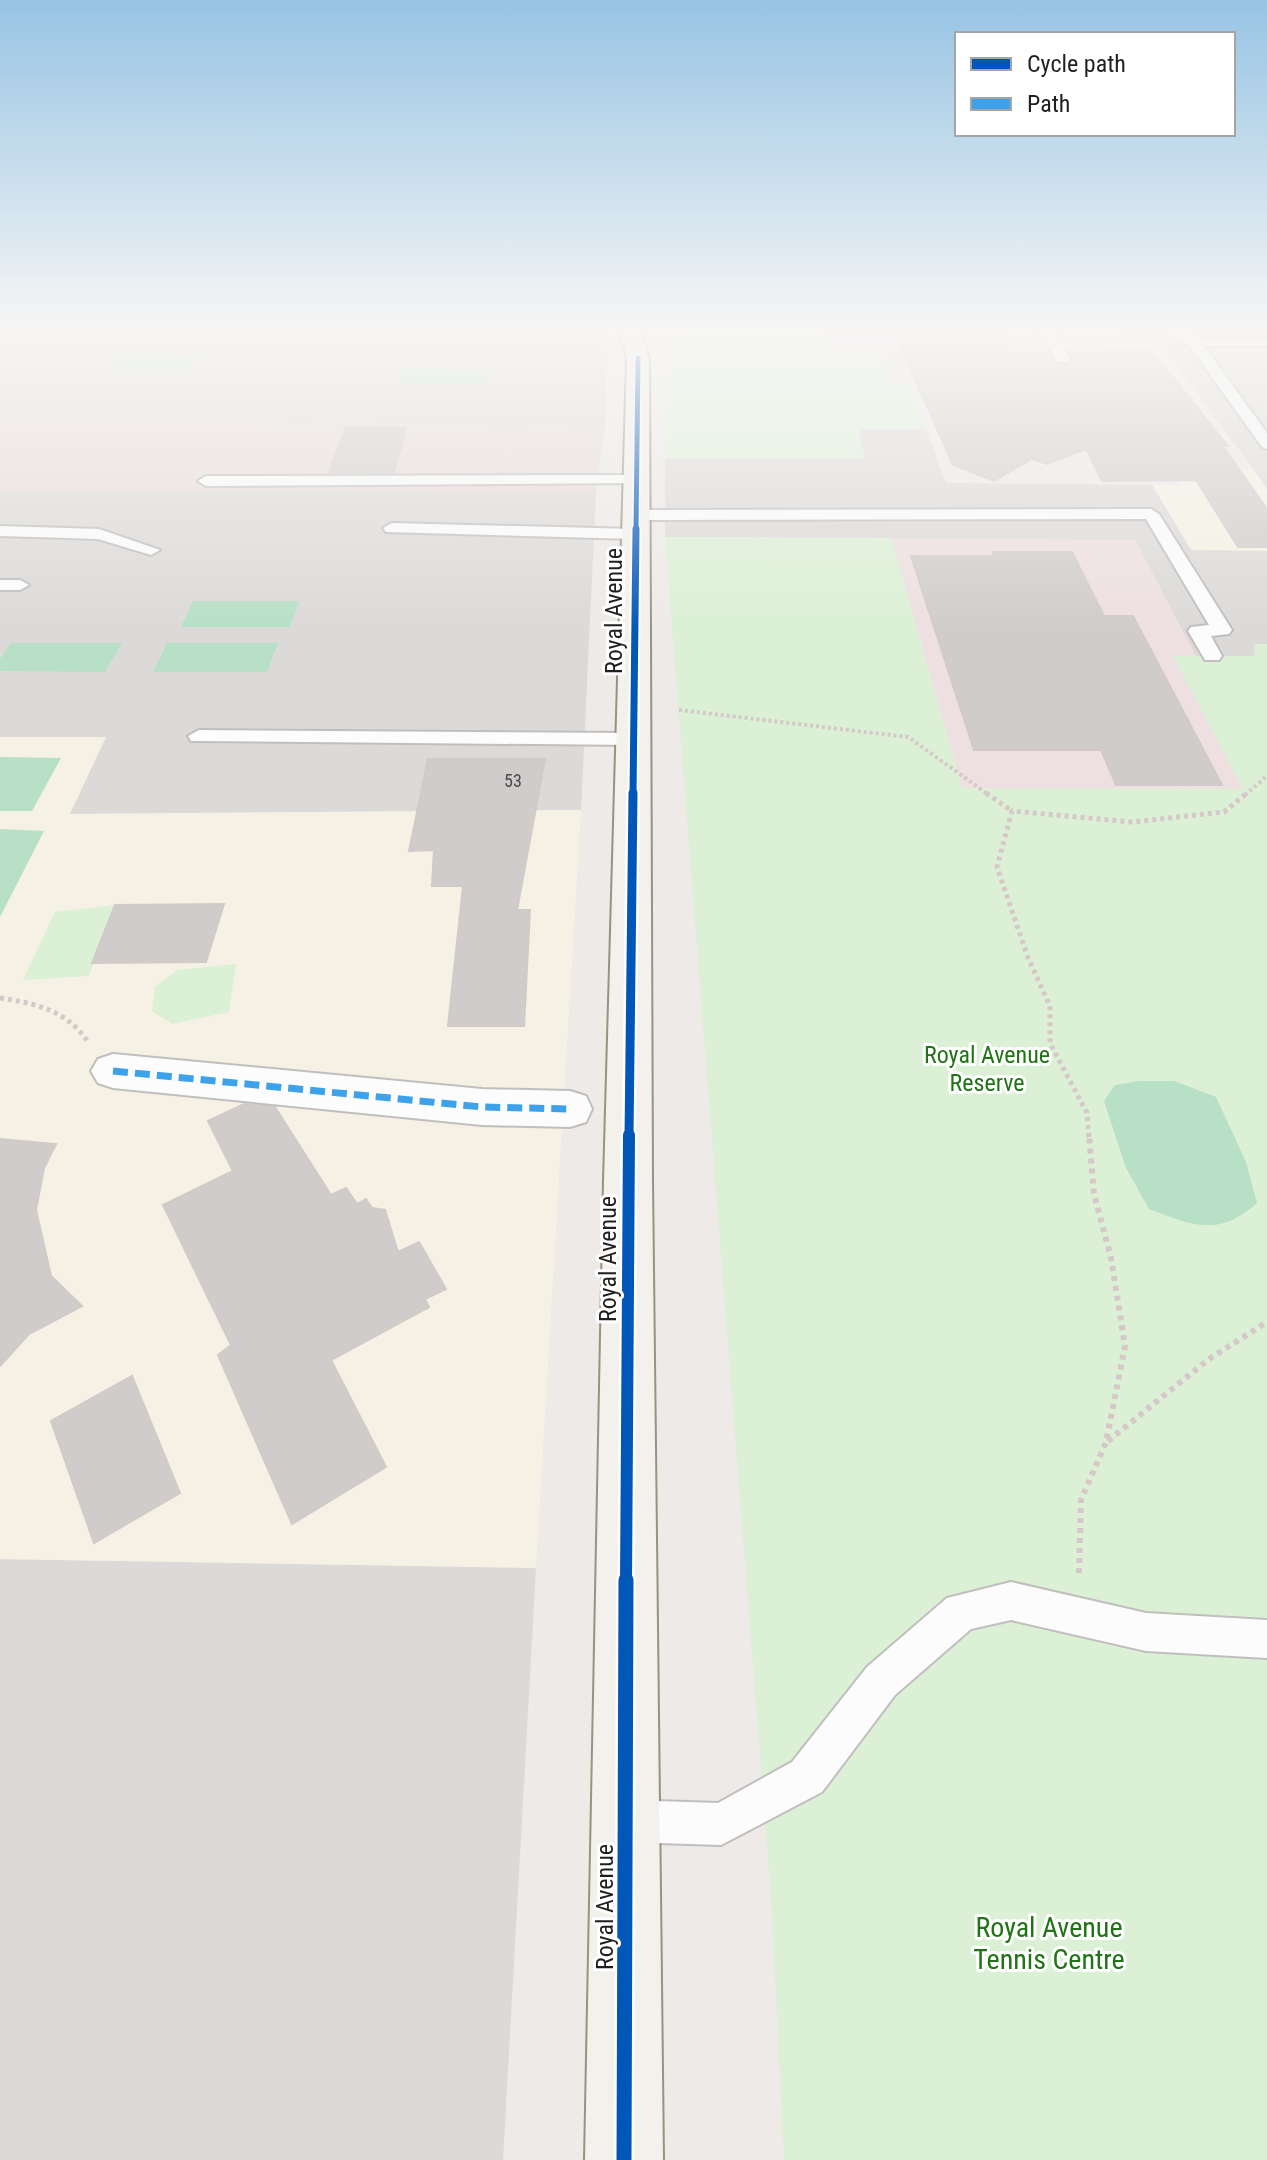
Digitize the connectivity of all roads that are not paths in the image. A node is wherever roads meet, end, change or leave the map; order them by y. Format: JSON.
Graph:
{"nodes":[{"id":1,"x":637,"y":429,"type":"edge"},
{"id":2,"x":206,"y":481,"type":"dead end"},
{"id":3,"x":635,"y":509,"type":"junction"},
{"id":4,"x":392,"y":528,"type":"dead end"},
{"id":5,"x":0,"y":531,"type":"edge"},
{"id":6,"x":151,"y":550,"type":"dead end"},
{"id":7,"x":0,"y":585,"type":"edge"},
{"id":8,"x":20,"y":585,"type":"dead end"},
{"id":9,"x":1212,"y":656,"type":"dead end"},
{"id":10,"x":199,"y":736,"type":"dead end"},
{"id":11,"x":634,"y":739,"type":"junction"},
{"id":12,"x":113,"y":1071,"type":"road end"},
{"id":13,"x":570,"y":1109,"type":"dead end"},
{"id":14,"x":1267,"y":1639,"type":"edge"},
{"id":15,"x":625,"y":1821,"type":"junction"},
{"id":16,"x":624,"y":2160,"type":"edge"}],
"edges":[{"from":1,"to":3,"type":"street","name":"Royal Avenue"},
{"from":2,"to":3,"type":"lane"},
{"from":3,"to":4,"type":"lane"},
{"from":3,"to":9,"type":"lane"},
{"from":3,"to":11,"type":"street","name":"Royal Avenue"},
{"from":5,"to":6,"type":"lane"},
{"from":7,"to":8,"type":"lane"},
{"from":10,"to":11,"type":"lane"},
{"from":11,"to":15,"type":"street","name":"Royal Avenue"},
{"from":12,"to":13,"type":"street"},
{"from":14,"to":15,"type":"lane"},
{"from":15,"to":16,"type":"street","name":"Royal Avenue"}]}
